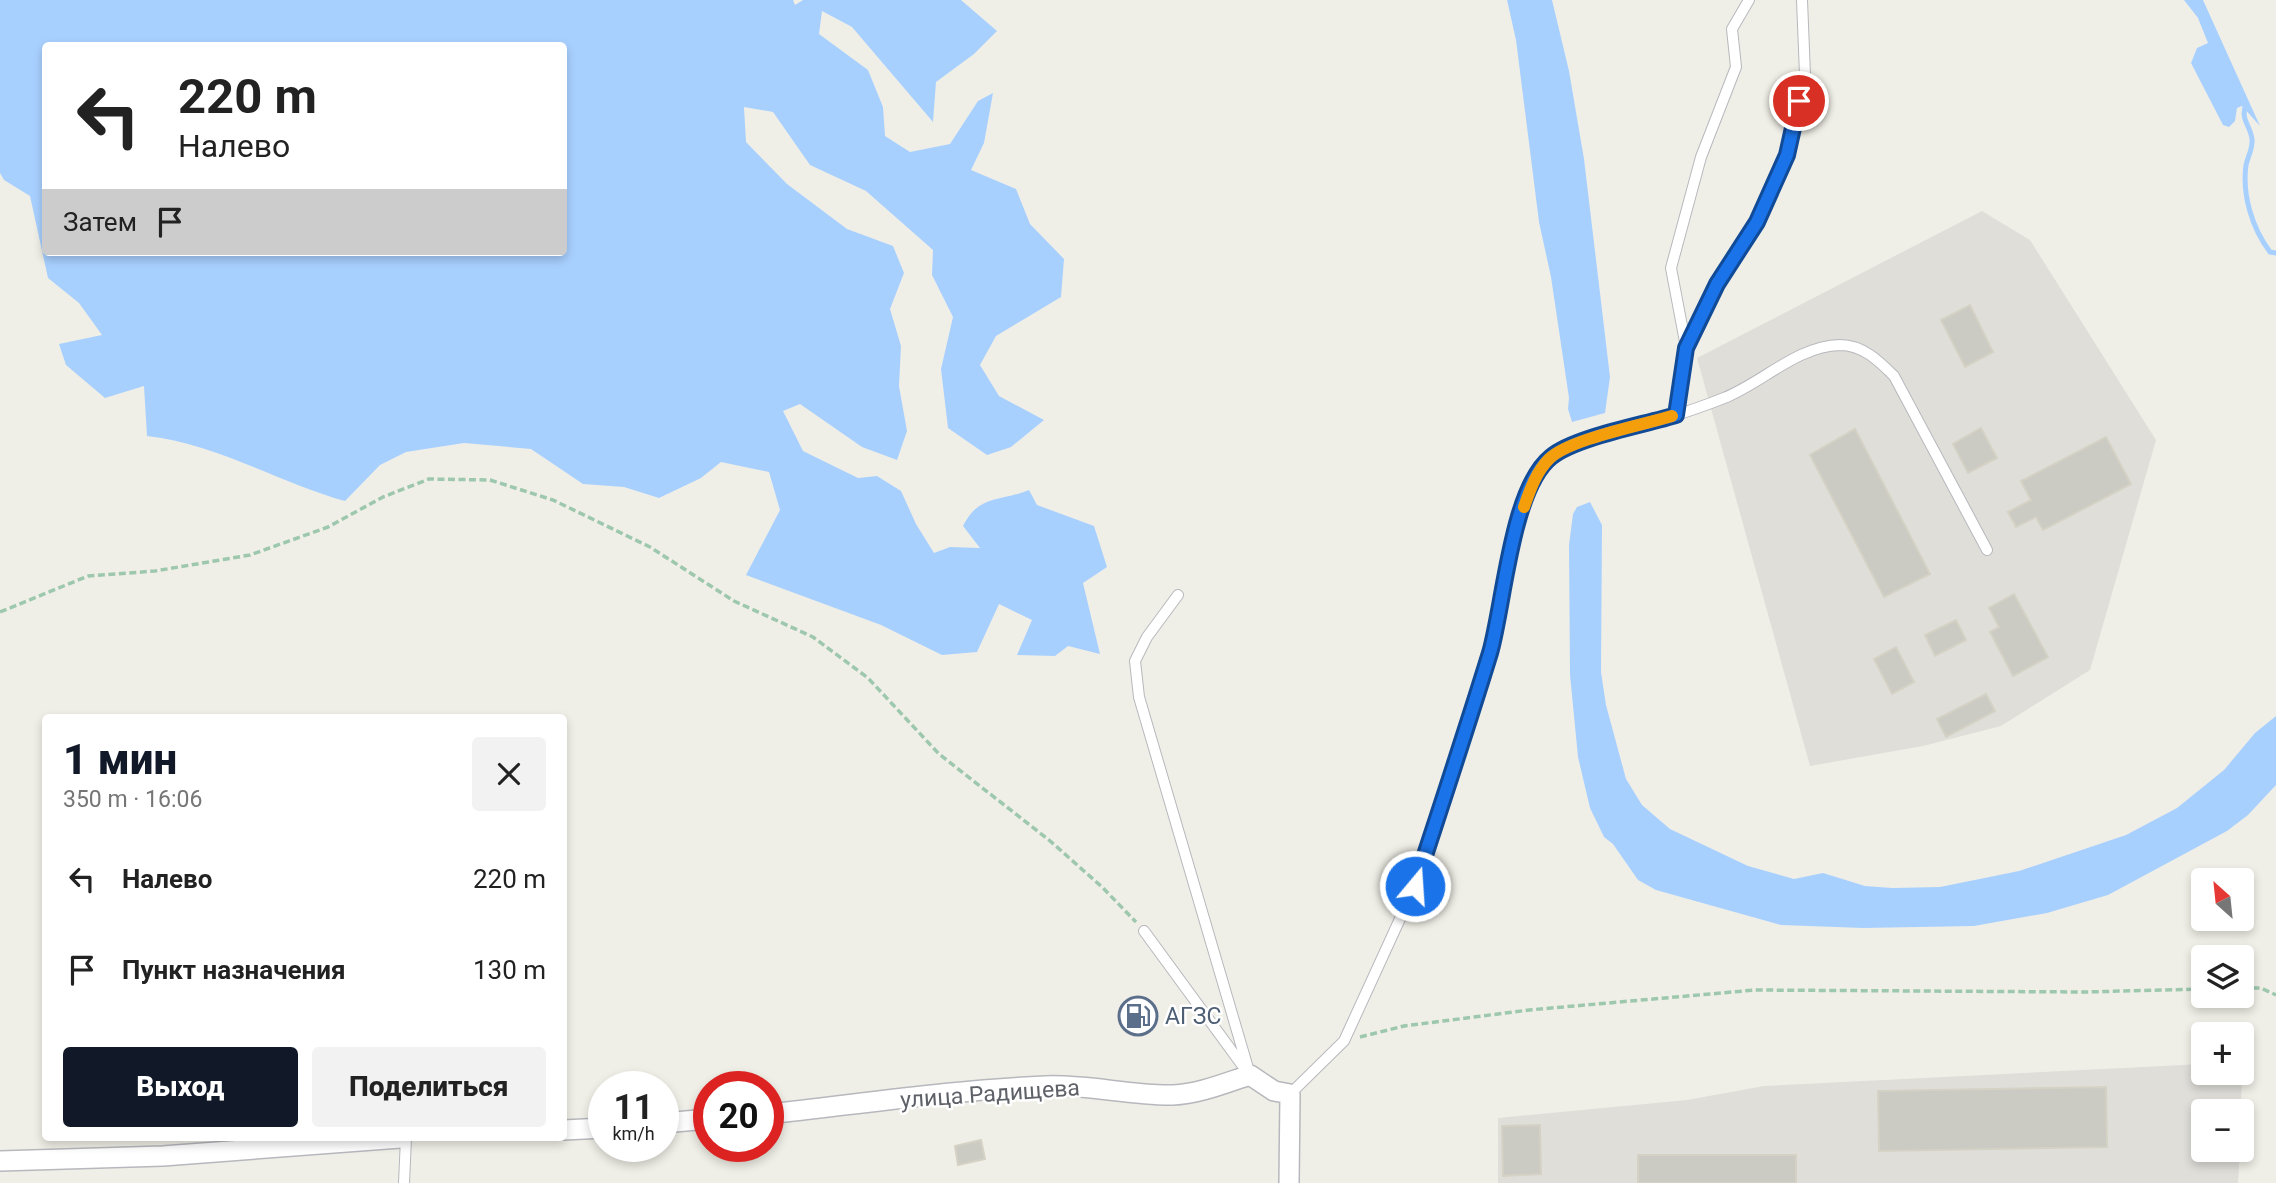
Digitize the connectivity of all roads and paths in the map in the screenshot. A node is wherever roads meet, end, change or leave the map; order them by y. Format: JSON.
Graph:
{"nodes":[{"id":1,"x":1749,"y":0,"type":"edge"},
{"id":2,"x":1802,"y":0,"type":"edge"},
{"id":3,"x":1686,"y":348,"type":"junction"},
{"id":4,"x":1676,"y":415,"type":"junction"},
{"id":5,"x":1987,"y":550,"type":"dead end"},
{"id":6,"x":1178,"y":595,"type":"dead end"},
{"id":7,"x":0,"y":612,"type":"edge"},
{"id":8,"x":1144,"y":931,"type":"joint"},
{"id":9,"x":2254,"y":988,"type":"edge"},
{"id":10,"x":2191,"y":989,"type":"edge"},
{"id":11,"x":2276,"y":995,"type":"edge"},
{"id":12,"x":1344,"y":1041,"type":"junction"},
{"id":13,"x":1250,"y":1075,"type":"junction"},
{"id":14,"x":1290,"y":1094,"type":"junction"},
{"id":15,"x":784,"y":1112,"type":"edge"},
{"id":16,"x":588,"y":1129,"type":"edge"},
{"id":17,"x":567,"y":1130,"type":"edge"},
{"id":18,"x":360,"y":1141,"type":"edge"},
{"id":19,"x":406,"y":1141,"type":"edge"},
{"id":20,"x":0,"y":1161,"type":"edge"},
{"id":21,"x":404,"y":1183,"type":"edge"},
{"id":22,"x":1289,"y":1183,"type":"edge"}],
"edges":[{"from":1,"to":3,"type":"lane"},
{"from":2,"to":3,"type":"lane"},
{"from":3,"to":4,"type":"lane"},
{"from":4,"to":5,"type":"lane"},
{"from":4,"to":12,"type":"lane"},
{"from":6,"to":13,"type":"lane"},
{"from":7,"to":8,"type":"path"},
{"from":8,"to":13,"type":"lane"},
{"from":9,"to":11,"type":"path"},
{"from":10,"to":12,"type":"path"},
{"from":12,"to":14,"type":"lane"},
{"from":13,"to":14,"type":"street"},
{"from":13,"to":15,"type":"street","name":"улица Радищева"},
{"from":14,"to":22,"type":"street"},
{"from":16,"to":17,"type":"street"},
{"from":18,"to":20,"type":"street"},
{"from":19,"to":21,"type":"lane"}]}
